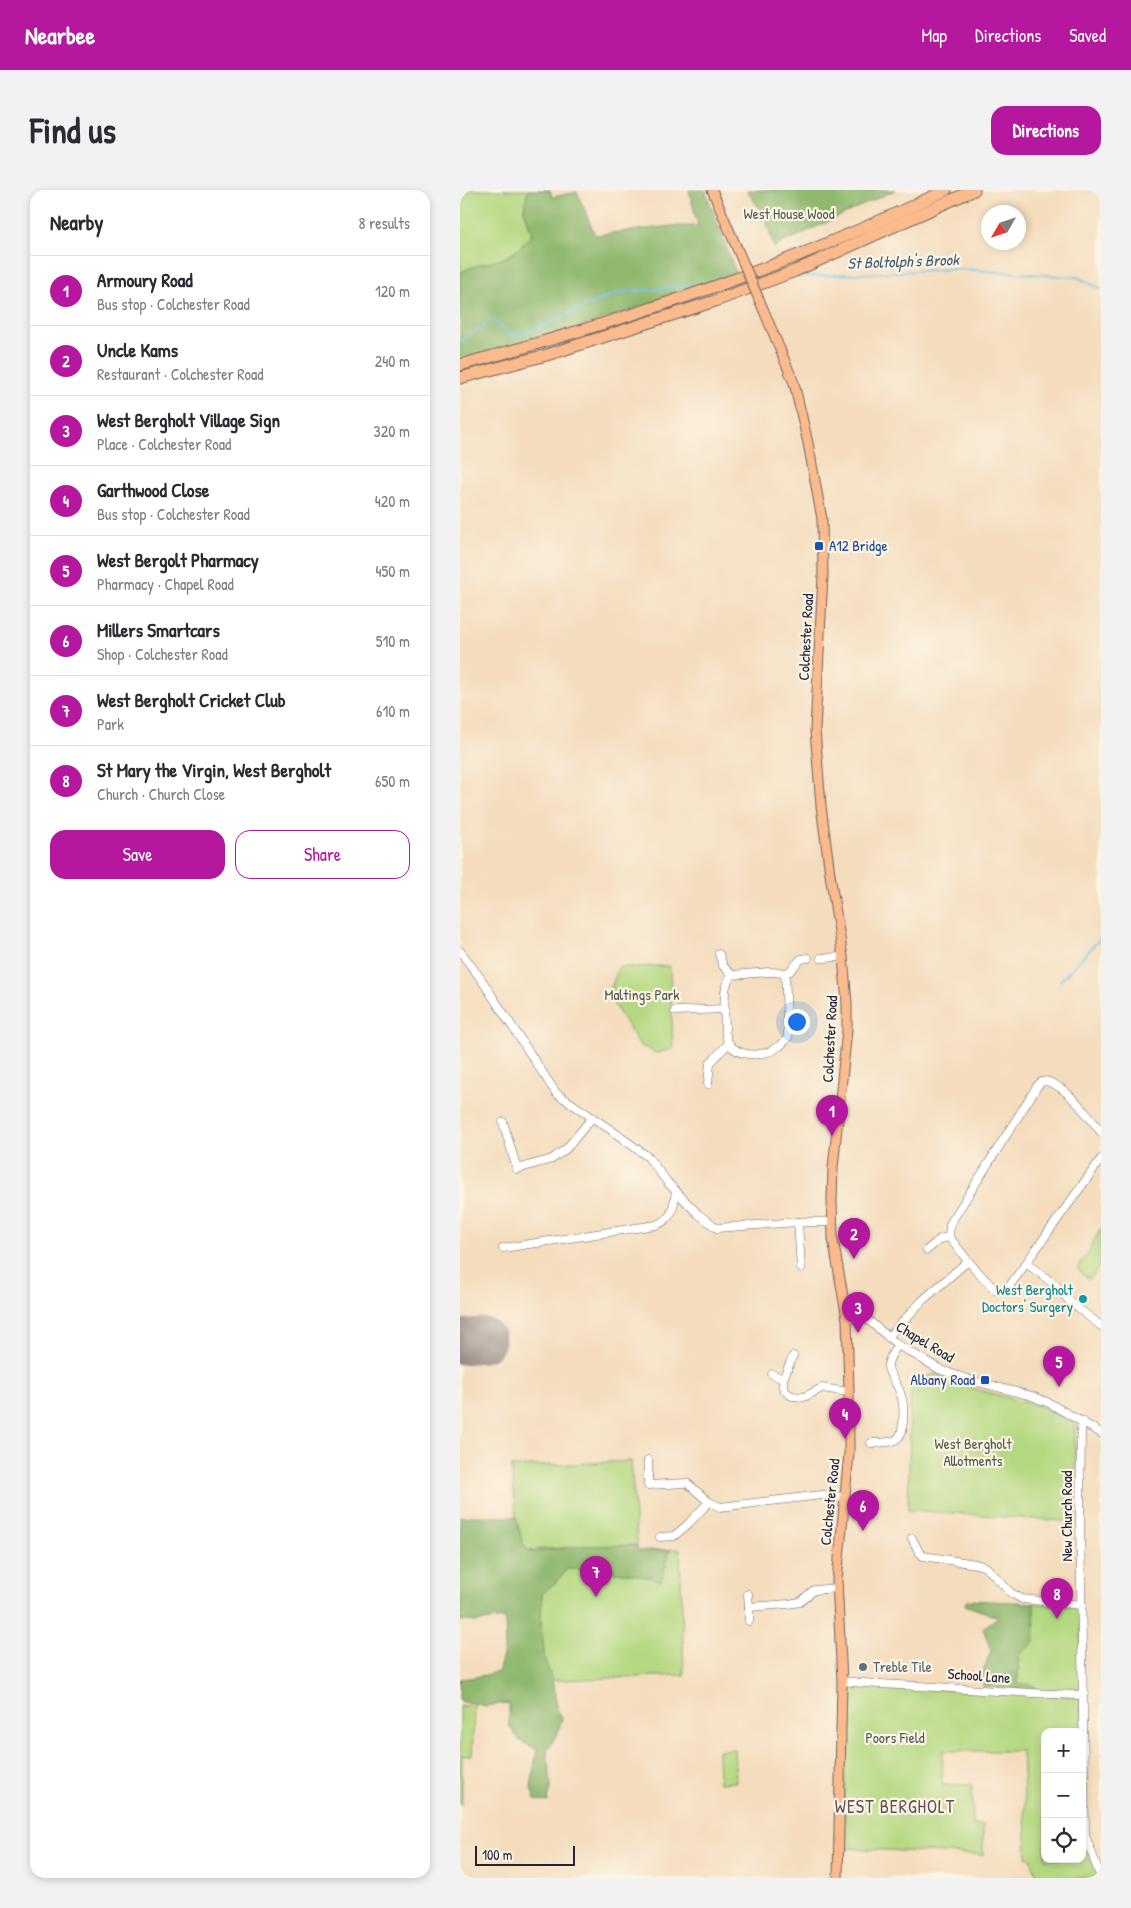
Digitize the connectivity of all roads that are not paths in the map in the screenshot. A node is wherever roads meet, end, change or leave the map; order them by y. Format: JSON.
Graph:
{"nodes":[{"id":1,"x":712,"y":190,"type":"edge"},
{"id":2,"x":946,"y":190,"type":"edge"},
{"id":3,"x":974,"y":190,"type":"edge"},
{"id":4,"x":460,"y":365,"type":"edge"},
{"id":5,"x":460,"y":378,"type":"edge"},
{"id":6,"x":460,"y":951,"type":"edge"},
{"id":7,"x":719,"y":954,"type":"dead end"},
{"id":8,"x":843,"y":957,"type":"junction"},
{"id":9,"x":808,"y":958,"type":"dead end"},
{"id":10,"x":821,"y":958,"type":"dead end"},
{"id":11,"x":785,"y":973,"type":"junction"},
{"id":12,"x":732,"y":975,"type":"junction"},
{"id":13,"x":726,"y":1009,"type":"junction"},
{"id":14,"x":675,"y":1011,"type":"dead end"},
{"id":15,"x":729,"y":1043,"type":"junction"},
{"id":16,"x":708,"y":1084,"type":"dead end"},
{"id":17,"x":592,"y":1118,"type":"junction"},
{"id":18,"x":503,"y":1122,"type":"dead end"},
{"id":19,"x":1101,"y":1132,"type":"edge"},
{"id":20,"x":1101,"y":1160,"type":"edge"},
{"id":21,"x":676,"y":1191,"type":"junction"},
{"id":22,"x":798,"y":1222,"type":"junction"},
{"id":23,"x":833,"y":1222,"type":"junction"},
{"id":24,"x":950,"y":1237,"type":"junction"},
{"id":25,"x":503,"y":1248,"type":"dead end"},
{"id":26,"x":927,"y":1250,"type":"dead end"},
{"id":27,"x":968,"y":1261,"type":"junction"},
{"id":28,"x":1026,"y":1263,"type":"junction"},
{"id":29,"x":800,"y":1268,"type":"dead end"},
{"id":30,"x":846,"y":1319,"type":"junction"},
{"id":31,"x":1101,"y":1326,"type":"edge"},
{"id":32,"x":888,"y":1338,"type":"junction"},
{"id":33,"x":898,"y":1344,"type":"junction"},
{"id":34,"x":793,"y":1356,"type":"dead end"},
{"id":35,"x":772,"y":1374,"type":"dead end"},
{"id":36,"x":783,"y":1379,"type":"junction"},
{"id":37,"x":849,"y":1392,"type":"junction"},
{"id":38,"x":1083,"y":1422,"type":"junction"},
{"id":39,"x":1101,"y":1433,"type":"edge"},
{"id":40,"x":871,"y":1443,"type":"dead end"},
{"id":41,"x":648,"y":1460,"type":"dead end"},
{"id":42,"x":844,"y":1497,"type":"junction"},
{"id":43,"x":709,"y":1502,"type":"junction"},
{"id":44,"x":660,"y":1538,"type":"dead end"},
{"id":45,"x":912,"y":1538,"type":"dead end"},
{"id":46,"x":919,"y":1552,"type":"junction"},
{"id":47,"x":912,"y":1559,"type":"dead end"},
{"id":48,"x":837,"y":1588,"type":"junction"},
{"id":49,"x":748,"y":1594,"type":"dead end"},
{"id":50,"x":1082,"y":1605,"type":"junction"},
{"id":51,"x":748,"y":1607,"type":"junction"},
{"id":52,"x":749,"y":1621,"type":"dead end"},
{"id":53,"x":842,"y":1681,"type":"junction"},
{"id":54,"x":1084,"y":1694,"type":"junction"},
{"id":55,"x":838,"y":1878,"type":"edge"},
{"id":56,"x":1101,"y":1878,"type":"edge"}],
"edges":[{"from":1,"to":8,"type":"main road","name":"Colchester Road","bridge":true},
{"from":2,"to":4,"type":"highway"},
{"from":3,"to":5,"type":"highway"},
{"from":6,"to":17,"type":"street"},
{"from":7,"to":12,"type":"street"},
{"from":8,"to":10,"type":"street"},
{"from":8,"to":23,"type":"main road","name":"Colchester Road"},
{"from":9,"to":11,"type":"street"},
{"from":11,"to":12,"type":"street"},
{"from":11,"to":15,"type":"street"},
{"from":12,"to":13,"type":"street"},
{"from":13,"to":14,"type":"street"},
{"from":13,"to":15,"type":"street"},
{"from":15,"to":16,"type":"street"},
{"from":17,"to":18,"type":"street"},
{"from":17,"to":21,"type":"street"},
{"from":19,"to":24,"type":"street"},
{"from":20,"to":28,"type":"street"},
{"from":21,"to":22,"type":"street"},
{"from":21,"to":25,"type":"street"},
{"from":22,"to":23,"type":"street"},
{"from":22,"to":29,"type":"street"},
{"from":23,"to":30,"type":"main road","name":"Colchester Road"},
{"from":24,"to":26,"type":"street"},
{"from":24,"to":27,"type":"street"},
{"from":27,"to":28,"type":"street"},
{"from":27,"to":32,"type":"street"},
{"from":28,"to":31,"type":"street"},
{"from":30,"to":32,"type":"street","name":"Chapel Road"},
{"from":30,"to":37,"type":"main road","name":"Colchester Road"},
{"from":32,"to":33,"type":"street","name":"Chapel Road"},
{"from":33,"to":38,"type":"street","name":"Chapel Road"},
{"from":33,"to":40,"type":"street"},
{"from":34,"to":36,"type":"street"},
{"from":35,"to":36,"type":"street"},
{"from":36,"to":37,"type":"street"},
{"from":37,"to":42,"type":"main road","name":"Colchester Road"},
{"from":38,"to":39,"type":"street","name":"Chapel Road"},
{"from":38,"to":50,"type":"street","name":"New Church Road"},
{"from":41,"to":43,"type":"street"},
{"from":42,"to":43,"type":"street"},
{"from":42,"to":48,"type":"main road","name":"Colchester Road"},
{"from":43,"to":44,"type":"street"},
{"from":45,"to":46,"type":"street"},
{"from":46,"to":47,"type":"street"},
{"from":46,"to":50,"type":"street"},
{"from":48,"to":51,"type":"street"},
{"from":48,"to":53,"type":"main road","name":"Colchester Road"},
{"from":49,"to":51,"type":"street"},
{"from":50,"to":54,"type":"street","name":"New Church Road"},
{"from":51,"to":52,"type":"street"},
{"from":53,"to":54,"type":"street","name":"School Lane"},
{"from":53,"to":55,"type":"main road","name":"Colchester Road"},
{"from":54,"to":56,"type":"street","name":"New Church Road"}]}
